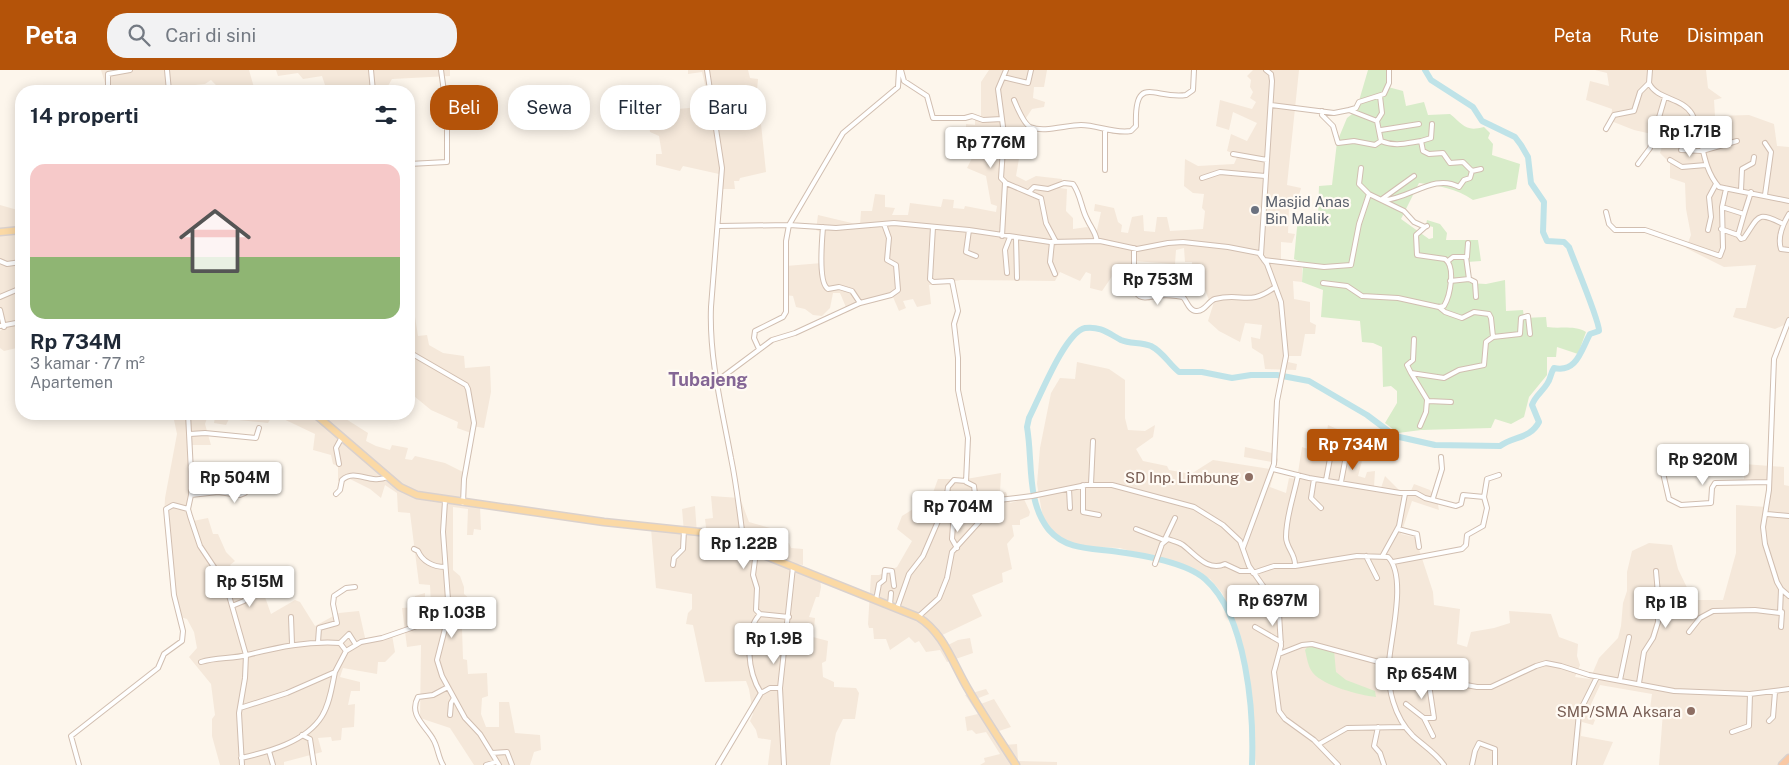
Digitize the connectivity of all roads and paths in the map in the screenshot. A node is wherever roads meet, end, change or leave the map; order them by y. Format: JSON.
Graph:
{"nodes":[{"id":1,"x":130,"y":70,"type":"edge"},
{"id":2,"x":167,"y":70,"type":"edge"},
{"id":3,"x":371,"y":70,"type":"edge"},
{"id":4,"x":441,"y":70,"type":"edge"},
{"id":5,"x":707,"y":70,"type":"edge"},
{"id":6,"x":900,"y":70,"type":"edge"},
{"id":7,"x":1006,"y":70,"type":"edge"},
{"id":8,"x":1031,"y":70,"type":"edge"},
{"id":9,"x":1194,"y":70,"type":"edge"},
{"id":10,"x":1269,"y":70,"type":"edge"},
{"id":11,"x":1389,"y":70,"type":"edge"},
{"id":12,"x":1650,"y":70,"type":"edge"},
{"id":13,"x":106,"y":72,"type":"edge"},
{"id":14,"x":1003,"y":77,"type":"junction"},
{"id":15,"x":1649,"y":82,"type":"junction"},
{"id":16,"x":107,"y":85,"type":"edge"},
{"id":17,"x":168,"y":85,"type":"edge"},
{"id":18,"x":372,"y":85,"type":"edge"},
{"id":19,"x":1380,"y":96,"type":"junction"},
{"id":20,"x":1666,"y":97,"type":"junction"},
{"id":21,"x":1014,"y":100,"type":"dead end"},
{"id":22,"x":1271,"y":104,"type":"junction"},
{"id":23,"x":1349,"y":110,"type":"junction"},
{"id":24,"x":1322,"y":111,"type":"junction"},
{"id":25,"x":1002,"y":119,"type":"junction"},
{"id":26,"x":1377,"y":121,"type":"junction"},
{"id":27,"x":1419,"y":124,"type":"dead end"},
{"id":28,"x":1432,"y":124,"type":"dead end"},
{"id":29,"x":1606,"y":129,"type":"dead end"},
{"id":30,"x":1381,"y":130,"type":"junction"},
{"id":31,"x":1105,"y":131,"type":"junction"},
{"id":32,"x":1381,"y":141,"type":"junction"},
{"id":33,"x":1421,"y":141,"type":"junction"},
{"id":34,"x":1737,"y":141,"type":"dead end"},
{"id":35,"x":1766,"y":143,"type":"dead end"},
{"id":36,"x":1681,"y":150,"type":"dead end"},
{"id":37,"x":1702,"y":151,"type":"junction"},
{"id":38,"x":1234,"y":154,"type":"dead end"},
{"id":39,"x":1754,"y":157,"type":"dead end"},
{"id":40,"x":1267,"y":160,"type":"junction"},
{"id":41,"x":1670,"y":160,"type":"dead end"},
{"id":42,"x":415,"y":164,"type":"edge"},
{"id":43,"x":1638,"y":164,"type":"dead end"},
{"id":44,"x":1706,"y":165,"type":"junction"},
{"id":45,"x":1361,"y":168,"type":"dead end"},
{"id":46,"x":1481,"y":169,"type":"dead end"},
{"id":47,"x":1105,"y":170,"type":"dead end"},
{"id":48,"x":1472,"y":171,"type":"junction"},
{"id":49,"x":1265,"y":176,"type":"junction"},
{"id":50,"x":1414,"y":176,"type":"dead end"},
{"id":51,"x":1202,"y":178,"type":"dead end"},
{"id":52,"x":1005,"y":183,"type":"junction"},
{"id":53,"x":1716,"y":184,"type":"junction"},
{"id":54,"x":1726,"y":189,"type":"junction"},
{"id":55,"x":1741,"y":190,"type":"junction"},
{"id":56,"x":1029,"y":192,"type":"junction"},
{"id":57,"x":1751,"y":192,"type":"junction"},
{"id":58,"x":1369,"y":194,"type":"junction"},
{"id":59,"x":1765,"y":195,"type":"junction"},
{"id":60,"x":1383,"y":200,"type":"junction"},
{"id":61,"x":1789,"y":201,"type":"edge"},
{"id":62,"x":1722,"y":207,"type":"junction"},
{"id":63,"x":1606,"y":212,"type":"dead end"},
{"id":64,"x":1744,"y":214,"type":"junction"},
{"id":65,"x":1789,"y":214,"type":"edge"},
{"id":66,"x":884,"y":224,"type":"junction"},
{"id":67,"x":1783,"y":224,"type":"junction"},
{"id":68,"x":789,"y":225,"type":"junction"},
{"id":69,"x":719,"y":226,"type":"junction"},
{"id":70,"x":823,"y":227,"type":"junction"},
{"id":71,"x":933,"y":227,"type":"junction"},
{"id":72,"x":1721,"y":229,"type":"junction"},
{"id":73,"x":969,"y":230,"type":"junction"},
{"id":74,"x":1708,"y":230,"type":"dead end"},
{"id":75,"x":15,"y":231,"type":"edge"},
{"id":76,"x":0,"y":232,"type":"edge"},
{"id":77,"x":1738,"y":235,"type":"junction"},
{"id":78,"x":1002,"y":236,"type":"junction"},
{"id":79,"x":1010,"y":237,"type":"junction"},
{"id":80,"x":1016,"y":238,"type":"junction"},
{"id":81,"x":1096,"y":241,"type":"junction"},
{"id":82,"x":1054,"y":242,"type":"junction"},
{"id":83,"x":1468,"y":243,"type":"dead end"},
{"id":84,"x":1134,"y":248,"type":"junction"},
{"id":85,"x":1789,"y":250,"type":"edge"},
{"id":86,"x":1261,"y":255,"type":"junction"},
{"id":87,"x":976,"y":256,"type":"dead end"},
{"id":88,"x":1466,"y":257,"type":"junction"},
{"id":89,"x":1264,"y":260,"type":"junction"},
{"id":90,"x":0,"y":261,"type":"edge"},
{"id":91,"x":1448,"y":262,"type":"junction"},
{"id":92,"x":15,"y":263,"type":"edge"},
{"id":93,"x":1007,"y":273,"type":"dead end"},
{"id":94,"x":1055,"y":274,"type":"dead end"},
{"id":95,"x":1017,"y":278,"type":"dead end"},
{"id":96,"x":1469,"y":279,"type":"junction"},
{"id":97,"x":1450,"y":281,"type":"junction"},
{"id":98,"x":1323,"y":283,"type":"dead end"},
{"id":99,"x":1275,"y":287,"type":"junction"},
{"id":100,"x":15,"y":291,"type":"edge"},
{"id":101,"x":1476,"y":297,"type":"dead end"},
{"id":102,"x":0,"y":298,"type":"edge"},
{"id":103,"x":860,"y":303,"type":"junction"},
{"id":104,"x":1438,"y":307,"type":"junction"},
{"id":105,"x":0,"y":310,"type":"edge"},
{"id":106,"x":1789,"y":320,"type":"edge"},
{"id":107,"x":15,"y":324,"type":"edge"},
{"id":108,"x":2,"y":327,"type":"edge"},
{"id":109,"x":1530,"y":334,"type":"dead end"},
{"id":110,"x":1493,"y":337,"type":"junction"},
{"id":111,"x":1414,"y":339,"type":"dead end"},
{"id":112,"x":759,"y":349,"type":"junction"},
{"id":113,"x":415,"y":355,"type":"edge"},
{"id":114,"x":1411,"y":373,"type":"junction"},
{"id":115,"x":716,"y":381,"type":"junction"},
{"id":116,"x":1427,"y":400,"type":"junction"},
{"id":117,"x":1451,"y":402,"type":"dead end"},
{"id":118,"x":189,"y":420,"type":"edge"},
{"id":119,"x":322,"y":420,"type":"edge"},
{"id":120,"x":1420,"y":426,"type":"dead end"},
{"id":121,"x":259,"y":428,"type":"dead end"},
{"id":122,"x":190,"y":434,"type":"junction"},
{"id":123,"x":342,"y":437,"type":"junction"},
{"id":124,"x":1093,"y":441,"type":"dead end"},
{"id":125,"x":1441,"y":457,"type":"dead end"},
{"id":126,"x":1660,"y":460,"type":"dead end"},
{"id":127,"x":339,"y":464,"type":"dead end"},
{"id":128,"x":1272,"y":469,"type":"junction"},
{"id":129,"x":1298,"y":475,"type":"junction"},
{"id":130,"x":1499,"y":475,"type":"dead end"},
{"id":131,"x":388,"y":477,"type":"junction"},
{"id":132,"x":1314,"y":479,"type":"junction"},
{"id":133,"x":966,"y":480,"type":"junction"},
{"id":134,"x":1326,"y":480,"type":"junction"},
{"id":135,"x":1341,"y":482,"type":"junction"},
{"id":136,"x":1769,"y":482,"type":"junction"},
{"id":137,"x":1091,"y":484,"type":"junction"},
{"id":138,"x":275,"y":485,"type":"dead end"},
{"id":139,"x":1083,"y":485,"type":"junction"},
{"id":140,"x":1069,"y":489,"type":"junction"},
{"id":141,"x":336,"y":494,"type":"dead end"},
{"id":142,"x":1405,"y":494,"type":"junction"},
{"id":143,"x":191,"y":495,"type":"junction"},
{"id":144,"x":1484,"y":497,"type":"junction"},
{"id":145,"x":948,"y":498,"type":"junction"},
{"id":146,"x":1433,"y":498,"type":"junction"},
{"id":147,"x":445,"y":501,"type":"junction"},
{"id":148,"x":463,"y":502,"type":"junction"},
{"id":149,"x":1070,"y":508,"type":"dead end"},
{"id":150,"x":1321,"y":508,"type":"dead end"},
{"id":151,"x":188,"y":509,"type":"junction"},
{"id":152,"x":986,"y":513,"type":"junction"},
{"id":153,"x":1767,"y":514,"type":"junction"},
{"id":154,"x":1099,"y":515,"type":"dead end"},
{"id":155,"x":1789,"y":516,"type":"edge"},
{"id":156,"x":1175,"y":518,"type":"dead end"},
{"id":157,"x":1398,"y":529,"type":"junction"},
{"id":158,"x":684,"y":530,"type":"junction"},
{"id":159,"x":1136,"y":530,"type":"dead end"},
{"id":160,"x":1165,"y":540,"type":"junction"},
{"id":161,"x":744,"y":546,"type":"junction"},
{"id":162,"x":1419,"y":546,"type":"dead end"},
{"id":163,"x":957,"y":548,"type":"junction"},
{"id":164,"x":1243,"y":548,"type":"junction"},
{"id":165,"x":414,"y":549,"type":"dead end"},
{"id":166,"x":756,"y":552,"type":"junction"},
{"id":167,"x":1383,"y":555,"type":"junction"},
{"id":168,"x":1366,"y":556,"type":"junction"},
{"id":169,"x":1393,"y":562,"type":"junction"},
{"id":170,"x":1155,"y":563,"type":"dead end"},
{"id":171,"x":673,"y":565,"type":"dead end"},
{"id":172,"x":1295,"y":566,"type":"junction"},
{"id":173,"x":445,"y":567,"type":"junction"},
{"id":174,"x":793,"y":567,"type":"junction"},
{"id":175,"x":1656,"y":571,"type":"dead end"},
{"id":176,"x":1253,"y":572,"type":"junction"},
{"id":177,"x":259,"y":577,"type":"dead end"},
{"id":178,"x":1377,"y":578,"type":"dead end"},
{"id":179,"x":894,"y":586,"type":"dead end"},
{"id":180,"x":355,"y":587,"type":"dead end"},
{"id":181,"x":1781,"y":589,"type":"junction"},
{"id":182,"x":252,"y":592,"type":"junction"},
{"id":183,"x":262,"y":593,"type":"dead end"},
{"id":184,"x":891,"y":593,"type":"dead end"},
{"id":185,"x":1789,"y":596,"type":"edge"},
{"id":186,"x":876,"y":600,"type":"junction"},
{"id":187,"x":890,"y":605,"type":"junction"},
{"id":188,"x":232,"y":606,"type":"junction"},
{"id":189,"x":897,"y":608,"type":"junction"},
{"id":190,"x":1782,"y":612,"type":"junction"},
{"id":191,"x":760,"y":614,"type":"junction"},
{"id":192,"x":449,"y":615,"type":"junction"},
{"id":193,"x":789,"y":617,"type":"junction"},
{"id":194,"x":918,"y":617,"type":"junction"},
{"id":195,"x":291,"y":618,"type":"dead end"},
{"id":196,"x":1256,"y":627,"type":"dead end"},
{"id":197,"x":1781,"y":628,"type":"dead end"},
{"id":198,"x":1689,"y":632,"type":"dead end"},
{"id":199,"x":1629,"y":637,"type":"dead end"},
{"id":200,"x":318,"y":642,"type":"junction"},
{"id":201,"x":1282,"y":642,"type":"junction"},
{"id":202,"x":340,"y":643,"type":"junction"},
{"id":203,"x":292,"y":644,"type":"junction"},
{"id":204,"x":356,"y":645,"type":"junction"},
{"id":205,"x":346,"y":651,"type":"junction"},
{"id":206,"x":1279,"y":654,"type":"junction"},
{"id":207,"x":246,"y":655,"type":"junction"},
{"id":208,"x":200,"y":662,"type":"dead end"},
{"id":209,"x":1389,"y":664,"type":"junction"},
{"id":210,"x":335,"y":672,"type":"junction"},
{"id":211,"x":1597,"y":677,"type":"junction"},
{"id":212,"x":1428,"y":678,"type":"junction"},
{"id":213,"x":1620,"y":680,"type":"junction"},
{"id":214,"x":1639,"y":683,"type":"junction"},
{"id":215,"x":448,"y":687,"type":"junction"},
{"id":216,"x":780,"y":688,"type":"junction"},
{"id":217,"x":1789,"y":689,"type":"edge"},
{"id":218,"x":1775,"y":692,"type":"junction"},
{"id":219,"x":761,"y":693,"type":"junction"},
{"id":220,"x":1750,"y":694,"type":"junction"},
{"id":221,"x":454,"y":698,"type":"junction"},
{"id":222,"x":445,"y":704,"type":"dead end"},
{"id":223,"x":451,"y":704,"type":"junction"},
{"id":224,"x":1406,"y":704,"type":"dead end"},
{"id":225,"x":240,"y":708,"type":"junction"},
{"id":226,"x":450,"y":715,"type":"dead end"},
{"id":227,"x":1424,"y":718,"type":"junction"},
{"id":228,"x":1769,"y":721,"type":"dead end"},
{"id":229,"x":1378,"y":727,"type":"junction"},
{"id":230,"x":1404,"y":727,"type":"junction"},
{"id":231,"x":1732,"y":732,"type":"dead end"},
{"id":232,"x":302,"y":735,"type":"junction"},
{"id":233,"x":1433,"y":736,"type":"dead end"},
{"id":234,"x":1319,"y":744,"type":"junction"},
{"id":235,"x":269,"y":752,"type":"junction"},
{"id":236,"x":492,"y":753,"type":"junction"},
{"id":237,"x":241,"y":758,"type":"junction"},
{"id":238,"x":1789,"y":758,"type":"edge"},
{"id":239,"x":497,"y":763,"type":"edge"},
{"id":240,"x":79,"y":765,"type":"edge"},
{"id":241,"x":242,"y":765,"type":"edge"},
{"id":242,"x":273,"y":765,"type":"edge"},
{"id":243,"x":314,"y":765,"type":"edge"},
{"id":244,"x":444,"y":765,"type":"edge"},
{"id":245,"x":486,"y":765,"type":"edge"},
{"id":246,"x":512,"y":765,"type":"edge"},
{"id":247,"x":718,"y":765,"type":"edge"},
{"id":248,"x":784,"y":765,"type":"edge"},
{"id":249,"x":1016,"y":765,"type":"edge"},
{"id":250,"x":1338,"y":765,"type":"edge"},
{"id":251,"x":1384,"y":765,"type":"edge"},
{"id":252,"x":1444,"y":765,"type":"edge"},
{"id":253,"x":1472,"y":765,"type":"edge"},
{"id":254,"x":1495,"y":765,"type":"edge"},
{"id":255,"x":1574,"y":765,"type":"edge"},
{"id":256,"x":1782,"y":765,"type":"edge"}],
"edges":[{"from":1,"to":13,"type":"street"},
{"from":2,"to":17,"type":"street"},
{"from":3,"to":18,"type":"street"},
{"from":4,"to":42,"type":"street"},
{"from":5,"to":69,"type":"street"},
{"from":6,"to":25,"type":"street"},
{"from":6,"to":68,"type":"street"},
{"from":7,"to":14,"type":"street"},
{"from":8,"to":14,"type":"street"},
{"from":9,"to":31,"type":"street"},
{"from":10,"to":22,"type":"street"},
{"from":11,"to":19,"type":"street"},
{"from":12,"to":15,"type":"street"},
{"from":13,"to":16,"type":"street"},
{"from":14,"to":25,"type":"street"},
{"from":15,"to":20,"type":"street"},
{"from":15,"to":29,"type":"street"},
{"from":19,"to":23,"type":"street"},
{"from":19,"to":26,"type":"street"},
{"from":20,"to":37,"type":"street"},
{"from":20,"to":43,"type":"street"},
{"from":21,"to":31,"type":"street"},
{"from":22,"to":24,"type":"street"},
{"from":22,"to":40,"type":"street"},
{"from":23,"to":24,"type":"street"},
{"from":23,"to":26,"type":"street"},
{"from":24,"to":32,"type":"street"},
{"from":25,"to":52,"type":"street"},
{"from":26,"to":30,"type":"street"},
{"from":27,"to":30,"type":"street"},
{"from":28,"to":33,"type":"street"},
{"from":30,"to":32,"type":"street"},
{"from":31,"to":47,"type":"street"},
{"from":32,"to":33,"type":"street"},
{"from":33,"to":48,"type":"street"},
{"from":34,"to":37,"type":"street"},
{"from":35,"to":59,"type":"street"},
{"from":36,"to":37,"type":"street"},
{"from":37,"to":44,"type":"street"},
{"from":38,"to":40,"type":"street"},
{"from":39,"to":55,"type":"street"},
{"from":40,"to":49,"type":"street"},
{"from":41,"to":44,"type":"street"},
{"from":44,"to":53,"type":"street"},
{"from":45,"to":58,"type":"street"},
{"from":46,"to":48,"type":"street"},
{"from":48,"to":60,"type":"street"},
{"from":49,"to":51,"type":"street"},
{"from":49,"to":86,"type":"street"},
{"from":50,"to":60,"type":"street"},
{"from":52,"to":56,"type":"street"},
{"from":52,"to":78,"type":"street"},
{"from":53,"to":54,"type":"street"},
{"from":53,"to":74,"type":"street"},
{"from":54,"to":55,"type":"street"},
{"from":54,"to":62,"type":"street"},
{"from":55,"to":57,"type":"street"},
{"from":56,"to":81,"type":"street"},
{"from":56,"to":82,"type":"street"},
{"from":57,"to":59,"type":"street"},
{"from":57,"to":64,"type":"street"},
{"from":58,"to":60,"type":"street"},
{"from":58,"to":89,"type":"street"},
{"from":59,"to":61,"type":"street"},
{"from":60,"to":91,"type":"street"},
{"from":62,"to":64,"type":"street"},
{"from":62,"to":72,"type":"street"},
{"from":63,"to":72,"type":"street"},
{"from":64,"to":77,"type":"street"},
{"from":65,"to":67,"type":"street"},
{"from":66,"to":70,"type":"street"},
{"from":66,"to":71,"type":"street"},
{"from":66,"to":103,"type":"street"},
{"from":67,"to":77,"type":"street"},
{"from":67,"to":85,"type":"street"},
{"from":68,"to":69,"type":"street"},
{"from":68,"to":70,"type":"street"},
{"from":68,"to":112,"type":"street"},
{"from":69,"to":115,"type":"street"},
{"from":70,"to":103,"type":"street"},
{"from":71,"to":73,"type":"street"},
{"from":71,"to":133,"type":"street"},
{"from":72,"to":77,"type":"street"},
{"from":73,"to":78,"type":"street"},
{"from":73,"to":87,"type":"street"},
{"from":75,"to":76,"type":"main road"},
{"from":78,"to":79,"type":"street"},
{"from":79,"to":80,"type":"street"},
{"from":79,"to":93,"type":"street"},
{"from":80,"to":82,"type":"street"},
{"from":80,"to":95,"type":"street"},
{"from":81,"to":82,"type":"street"},
{"from":81,"to":84,"type":"street"},
{"from":82,"to":94,"type":"street"},
{"from":83,"to":88,"type":"street"},
{"from":84,"to":86,"type":"street"},
{"from":84,"to":99,"type":"street"},
{"from":86,"to":89,"type":"street"},
{"from":88,"to":91,"type":"street"},
{"from":88,"to":96,"type":"street"},
{"from":89,"to":99,"type":"street"},
{"from":90,"to":92,"type":"street"},
{"from":91,"to":97,"type":"street"},
{"from":96,"to":97,"type":"street"},
{"from":96,"to":101,"type":"street"},
{"from":97,"to":104,"type":"street"},
{"from":98,"to":104,"type":"street"},
{"from":99,"to":128,"type":"street"},
{"from":100,"to":102,"type":"street"},
{"from":103,"to":112,"type":"street"},
{"from":104,"to":110,"type":"street"},
{"from":105,"to":108,"type":"street"},
{"from":106,"to":136,"type":"street"},
{"from":107,"to":108,"type":"street"},
{"from":109,"to":110,"type":"street"},
{"from":110,"to":114,"type":"street"},
{"from":111,"to":114,"type":"street"},
{"from":112,"to":115,"type":"street"},
{"from":113,"to":148,"type":"street"},
{"from":114,"to":116,"type":"street"},
{"from":115,"to":161,"type":"street"},
{"from":116,"to":117,"type":"street"},
{"from":116,"to":120,"type":"street"},
{"from":118,"to":122,"type":"street"},
{"from":119,"to":123,"type":"main road"},
{"from":121,"to":122,"type":"street"},
{"from":122,"to":143,"type":"street"},
{"from":123,"to":127,"type":"street"},
{"from":123,"to":131,"type":"main road"},
{"from":124,"to":137,"type":"street"},
{"from":125,"to":146,"type":"street"},
{"from":126,"to":136,"type":"street"},
{"from":128,"to":129,"type":"street"},
{"from":128,"to":164,"type":"street"},
{"from":129,"to":132,"type":"street"},
{"from":129,"to":172,"type":"street"},
{"from":130,"to":144,"type":"street"},
{"from":131,"to":141,"type":"street"},
{"from":131,"to":147,"type":"main road"},
{"from":132,"to":134,"type":"street"},
{"from":132,"to":150,"type":"street"},
{"from":133,"to":145,"type":"street"},
{"from":133,"to":152,"type":"street"},
{"from":134,"to":135,"type":"street"},
{"from":134,"to":135,"type":"street"},
{"from":135,"to":142,"type":"street"},
{"from":136,"to":153,"type":"street"},
{"from":137,"to":139,"type":"street"},
{"from":137,"to":164,"type":"street"},
{"from":138,"to":143,"type":"street"},
{"from":139,"to":140,"type":"street"},
{"from":139,"to":154,"type":"street"},
{"from":140,"to":149,"type":"street"},
{"from":140,"to":152,"type":"street"},
{"from":142,"to":146,"type":"street"},
{"from":142,"to":157,"type":"street"},
{"from":143,"to":151,"type":"street"},
{"from":144,"to":146,"type":"street"},
{"from":144,"to":169,"type":"street"},
{"from":145,"to":163,"type":"street"},
{"from":145,"to":189,"type":"street"},
{"from":147,"to":148,"type":"main road"},
{"from":147,"to":173,"type":"street"},
{"from":148,"to":158,"type":"main road"},
{"from":151,"to":188,"type":"street"},
{"from":151,"to":240,"type":"street"},
{"from":152,"to":163,"type":"street"},
{"from":153,"to":155,"type":"street"},
{"from":153,"to":181,"type":"street"},
{"from":156,"to":160,"type":"street"},
{"from":157,"to":162,"type":"street"},
{"from":157,"to":167,"type":"street"},
{"from":158,"to":161,"type":"main road"},
{"from":158,"to":171,"type":"street"},
{"from":159,"to":160,"type":"street"},
{"from":160,"to":170,"type":"street"},
{"from":160,"to":176,"type":"street"},
{"from":161,"to":166,"type":"main road"},
{"from":163,"to":194,"type":"street"},
{"from":164,"to":176,"type":"street"},
{"from":165,"to":173,"type":"street"},
{"from":166,"to":174,"type":"main road"},
{"from":166,"to":191,"type":"street"},
{"from":167,"to":168,"type":"street"},
{"from":167,"to":169,"type":"street"},
{"from":168,"to":172,"type":"street"},
{"from":168,"to":178,"type":"street"},
{"from":169,"to":209,"type":"street"},
{"from":172,"to":176,"type":"street"},
{"from":173,"to":192,"type":"street"},
{"from":174,"to":186,"type":"main road"},
{"from":174,"to":193,"type":"street"},
{"from":175,"to":214,"type":"street"},
{"from":176,"to":201,"type":"street"},
{"from":177,"to":182,"type":"street"},
{"from":179,"to":186,"type":"street"},
{"from":180,"to":200,"type":"street"},
{"from":181,"to":185,"type":"street"},
{"from":181,"to":190,"type":"street"},
{"from":182,"to":183,"type":"street"},
{"from":182,"to":188,"type":"street"},
{"from":184,"to":187,"type":"street"},
{"from":186,"to":187,"type":"main road"},
{"from":187,"to":189,"type":"main road"},
{"from":188,"to":207,"type":"street"},
{"from":189,"to":194,"type":"main road"},
{"from":190,"to":197,"type":"street"},
{"from":190,"to":198,"type":"street"},
{"from":191,"to":193,"type":"street"},
{"from":191,"to":219,"type":"street"},
{"from":192,"to":204,"type":"street"},
{"from":192,"to":215,"type":"street"},
{"from":193,"to":216,"type":"street"},
{"from":194,"to":249,"type":"main road"},
{"from":195,"to":203,"type":"street"},
{"from":196,"to":201,"type":"street"},
{"from":199,"to":213,"type":"street"},
{"from":200,"to":202,"type":"street"},
{"from":200,"to":203,"type":"street"},
{"from":201,"to":206,"type":"street"},
{"from":202,"to":204,"type":"street"},
{"from":202,"to":205,"type":"street"},
{"from":203,"to":207,"type":"street"},
{"from":204,"to":205,"type":"street"},
{"from":205,"to":210,"type":"street"},
{"from":206,"to":209,"type":"street"},
{"from":206,"to":234,"type":"street"},
{"from":207,"to":208,"type":"street"},
{"from":207,"to":225,"type":"street"},
{"from":209,"to":212,"type":"street"},
{"from":209,"to":230,"type":"street"},
{"from":210,"to":225,"type":"street"},
{"from":210,"to":232,"type":"street"},
{"from":211,"to":212,"type":"street"},
{"from":211,"to":213,"type":"street"},
{"from":211,"to":255,"type":"street"},
{"from":212,"to":227,"type":"street"},
{"from":213,"to":214,"type":"street"},
{"from":214,"to":220,"type":"street"},
{"from":215,"to":221,"type":"street"},
{"from":215,"to":244,"type":"street"},
{"from":216,"to":219,"type":"street"},
{"from":216,"to":248,"type":"street"},
{"from":217,"to":218,"type":"street"},
{"from":218,"to":220,"type":"street"},
{"from":218,"to":228,"type":"street"},
{"from":219,"to":247,"type":"street"},
{"from":220,"to":231,"type":"street"},
{"from":221,"to":223,"type":"street"},
{"from":221,"to":236,"type":"street"},
{"from":222,"to":223,"type":"street"},
{"from":223,"to":226,"type":"street"},
{"from":224,"to":227,"type":"street"},
{"from":225,"to":237,"type":"street"},
{"from":227,"to":233,"type":"street"},
{"from":229,"to":230,"type":"street"},
{"from":229,"to":234,"type":"street"},
{"from":229,"to":251,"type":"street"},
{"from":230,"to":252,"type":"street"},
{"from":232,"to":235,"type":"street"},
{"from":232,"to":243,"type":"street"},
{"from":234,"to":250,"type":"street"},
{"from":235,"to":237,"type":"street"},
{"from":235,"to":242,"type":"street"},
{"from":236,"to":239,"type":"street"},
{"from":236,"to":246,"type":"street"},
{"from":237,"to":241,"type":"street"},
{"from":238,"to":256,"type":"highway"},
{"from":239,"to":245,"type":"street"},
{"from":253,"to":254,"type":"street"}]}
